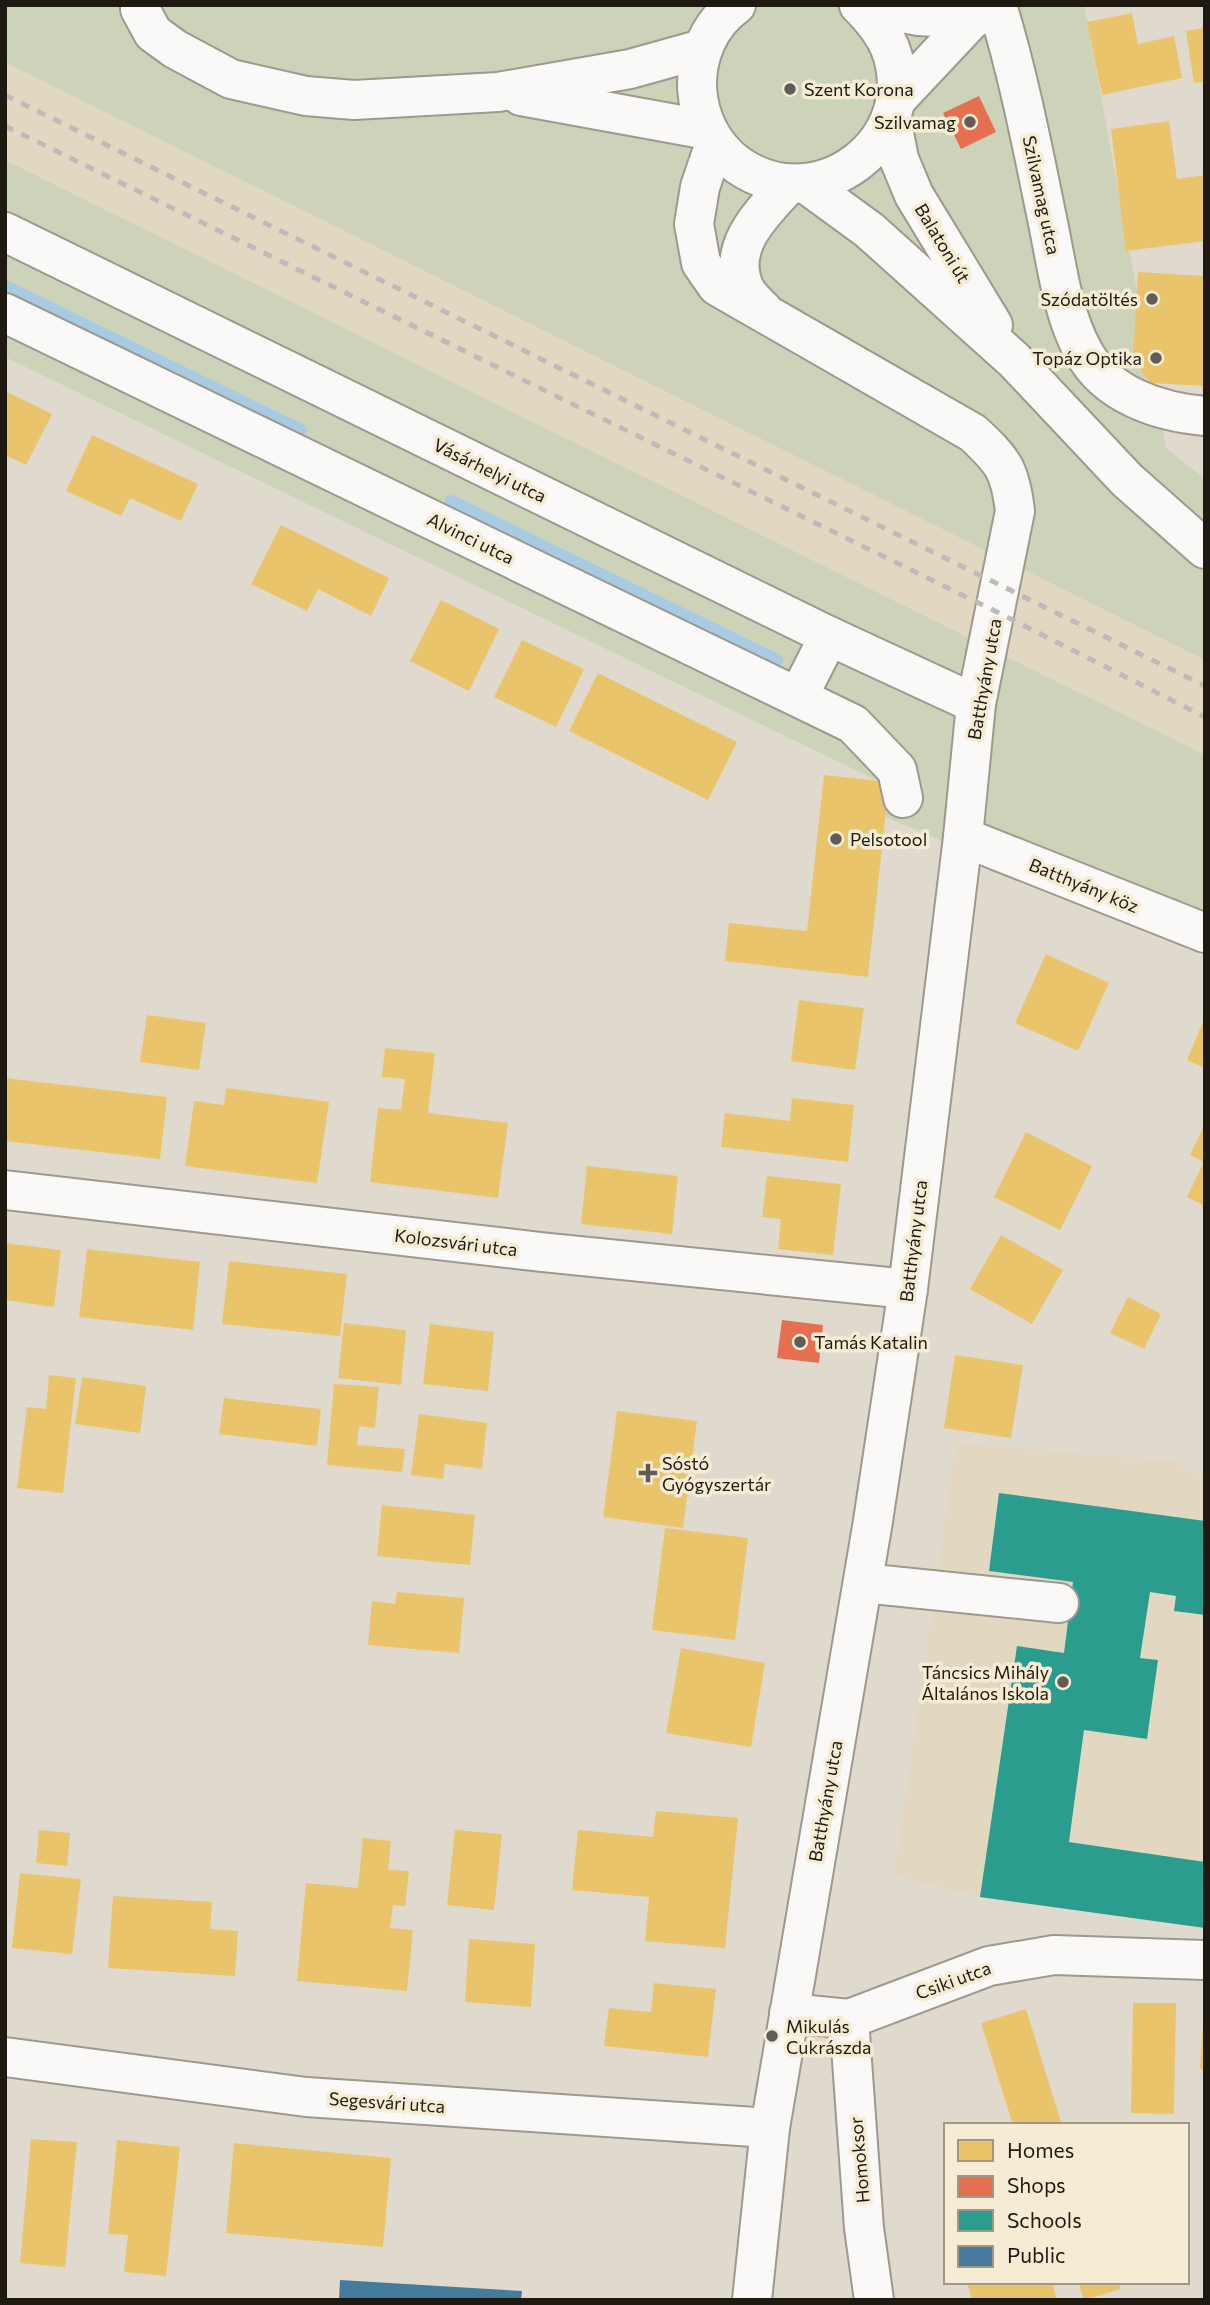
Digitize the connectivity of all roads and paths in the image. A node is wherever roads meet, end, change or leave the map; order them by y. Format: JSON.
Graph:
{"nodes":[{"id":1,"x":736,"y":5,"type":"edge"},
{"id":2,"x":859,"y":5,"type":"edge"},
{"id":3,"x":131,"y":7,"type":"edge"},
{"id":4,"x":989,"y":10,"type":"edge"},
{"id":5,"x":705,"y":30,"type":"edge"},
{"id":6,"x":498,"y":92,"type":"junction"},
{"id":7,"x":893,"y":109,"type":"junction"},
{"id":8,"x":711,"y":137,"type":"junction"},
{"id":9,"x":798,"y":184,"type":"junction"},
{"id":10,"x":5,"y":232,"type":"edge"},
{"id":11,"x":765,"y":312,"type":"junction"},
{"id":12,"x":5,"y":313,"type":"edge"},
{"id":13,"x":1014,"y":360,"type":"junction"},
{"id":14,"x":1205,"y":416,"type":"edge"},
{"id":15,"x":1205,"y":549,"type":"edge"},
{"id":16,"x":829,"y":636,"type":"junction"},
{"id":17,"x":799,"y":697,"type":"junction"},
{"id":18,"x":976,"y":704,"type":"junction"},
{"id":19,"x":903,"y":798,"type":"dead end"},
{"id":20,"x":963,"y":837,"type":"junction"},
{"id":21,"x":1205,"y":933,"type":"edge"},
{"id":22,"x":5,"y":1190,"type":"edge"},
{"id":23,"x":908,"y":1289,"type":"junction"},
{"id":24,"x":863,"y":1583,"type":"junction"},
{"id":25,"x":1059,"y":1603,"type":"dead end"},
{"id":26,"x":1205,"y":1960,"type":"edge"},
{"id":27,"x":789,"y":2013,"type":"junction"},
{"id":28,"x":849,"y":2019,"type":"junction"},
{"id":29,"x":5,"y":2057,"type":"edge"},
{"id":30,"x":770,"y":2128,"type":"junction"},
{"id":31,"x":752,"y":2300,"type":"edge"},
{"id":32,"x":874,"y":2300,"type":"edge"}],
"edges":[{"from":1,"to":5,"type":"street"},
{"from":2,"to":4,"type":"street"},
{"from":2,"to":7,"type":"street","name":"Balatoni út"},
{"from":3,"to":6,"type":"street"},
{"from":4,"to":7,"type":"street"},
{"from":4,"to":14,"type":"street","name":"Szilvamag utca"},
{"from":5,"to":6,"type":"street"},
{"from":5,"to":8,"type":"street"},
{"from":6,"to":8,"type":"street"},
{"from":7,"to":9,"type":"street"},
{"from":7,"to":13,"type":"street","name":"Balatoni út"},
{"from":8,"to":9,"type":"street"},
{"from":8,"to":11,"type":"street","name":"Batthyány utca"},
{"from":9,"to":11,"type":"street","name":"Batthyány utca"},
{"from":9,"to":13,"type":"street","name":"Balatoni út"},
{"from":10,"to":16,"type":"street","name":"Vásárhelyi utca"},
{"from":11,"to":18,"type":"street","name":"Batthyány utca"},
{"from":12,"to":17,"type":"street","name":"Alvinci utca"},
{"from":13,"to":15,"type":"street","name":"Balatoni út"},
{"from":16,"to":17,"type":"street"},
{"from":16,"to":18,"type":"street","name":"Vásárhelyi utca"},
{"from":17,"to":19,"type":"street","name":"Alvinci utca"},
{"from":18,"to":20,"type":"street","name":"Batthyány utca"},
{"from":20,"to":21,"type":"street","name":"Batthyány köz"},
{"from":20,"to":23,"type":"street","name":"Batthyány utca"},
{"from":22,"to":23,"type":"street","name":"Kolozsvári utca"},
{"from":23,"to":24,"type":"street","name":"Batthyány utca"},
{"from":24,"to":25,"type":"street"},
{"from":24,"to":27,"type":"street","name":"Batthyány utca"},
{"from":26,"to":28,"type":"street","name":"Csiki utca"},
{"from":27,"to":28,"type":"street","name":"Csiki utca"},
{"from":27,"to":30,"type":"street","name":"Batthyány utca"},
{"from":28,"to":32,"type":"street","name":"Homoksor"},
{"from":29,"to":30,"type":"street","name":"Segesvári utca"},
{"from":30,"to":31,"type":"street","name":"Batthyány utca"}]}
